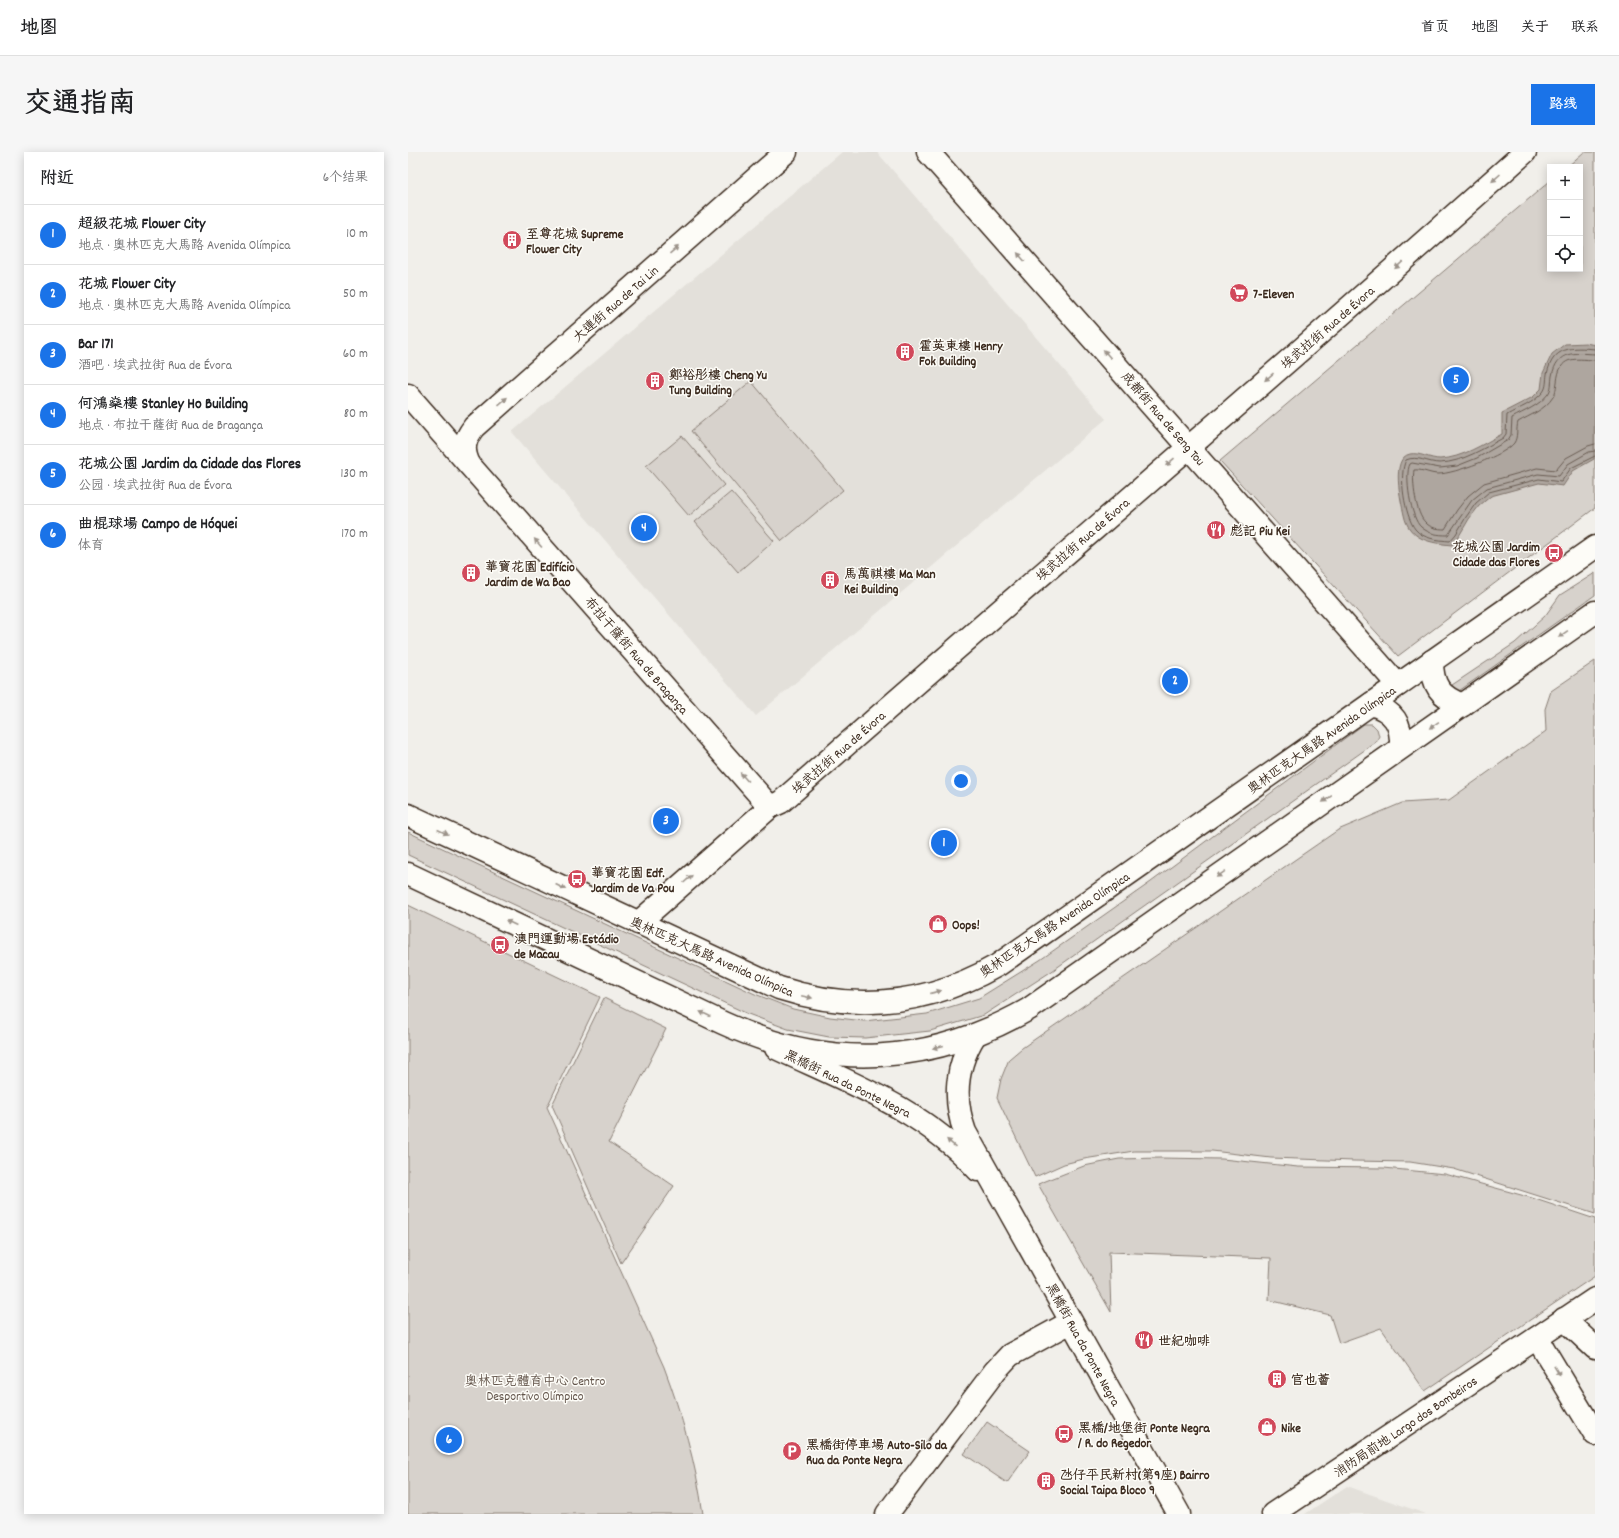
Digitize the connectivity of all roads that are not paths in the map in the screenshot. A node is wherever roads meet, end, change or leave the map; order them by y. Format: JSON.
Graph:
{"nodes":[{"id":1,"x":786,"y":152,"type":"edge"},
{"id":2,"x":928,"y":152,"type":"edge"},
{"id":3,"x":1525,"y":152,"type":"edge"},
{"id":4,"x":408,"y":395,"type":"edge"},
{"id":5,"x":436,"y":427,"type":"junction"},
{"id":6,"x":474,"y":427,"type":"junction"},
{"id":7,"x":1188,"y":446,"type":"junction"},
{"id":8,"x":469,"y":464,"type":"junction"},
{"id":9,"x":1595,"y":547,"type":"edge"},
{"id":10,"x":1595,"y":612,"type":"edge"},
{"id":11,"x":1432,"y":661,"type":"junction"},
{"id":12,"x":1398,"y":685,"type":"junction"},
{"id":13,"x":1371,"y":704,"type":"junction"},
{"id":14,"x":1462,"y":705,"type":"junction"},
{"id":15,"x":1401,"y":747,"type":"junction"},
{"id":16,"x":770,"y":806,"type":"junction"},
{"id":17,"x":408,"y":815,"type":"edge"},
{"id":18,"x":408,"y":874,"type":"edge"},
{"id":19,"x":638,"y":923,"type":"junction"},
{"id":20,"x":740,"y":1031,"type":"junction"},
{"id":21,"x":975,"y":1036,"type":"junction"},
{"id":22,"x":1012,"y":1216,"type":"junction"},
{"id":23,"x":1595,"y":1299,"type":"edge"},
{"id":24,"x":1564,"y":1319,"type":"junction"},
{"id":25,"x":1071,"y":1322,"type":"junction"},
{"id":26,"x":1537,"y":1338,"type":"junction"},
{"id":27,"x":1595,"y":1348,"type":"edge"},
{"id":28,"x":1595,"y":1434,"type":"edge"},
{"id":29,"x":887,"y":1514,"type":"edge"},
{"id":30,"x":1180,"y":1514,"type":"edge"},
{"id":31,"x":1273,"y":1514,"type":"edge"}],
"edges":[{"from":6,"to":1,"type":"street","name":"大連街 Rua de Tai Lin","one_way":true},
{"from":7,"to":2,"type":"street","name":"成都街 Rua de Seng Tou","one_way":true},
{"from":3,"to":7,"type":"street","name":"埃武拉街 Rua de Évora","one_way":true},
{"from":4,"to":5,"type":"street","name":"布拉干薩街 Rua de Bragança"},
{"from":5,"to":6,"type":"street"},
{"from":5,"to":8,"type":"street","name":"布拉干薩街 Rua de Bragança"},
{"from":6,"to":8,"type":"street","name":"大連街 Rua de Tai Lin"},
{"from":7,"to":12,"type":"street","name":"成都街 Rua de Seng Tou"},
{"from":7,"to":16,"type":"street","name":"埃武拉街 Rua de Évora","one_way":true},
{"from":16,"to":8,"type":"street","name":"布拉干薩街 Rua de Bragança","one_way":true},
{"from":9,"to":11,"type":"street","name":"奧林匹克大馬路 Avenida Olímpica"},
{"from":10,"to":14,"type":"street","one_way":true},
{"from":11,"to":12,"type":"street","name":"奧林匹克大馬路 Avenida Olímpica"},
{"from":11,"to":14,"type":"street"},
{"from":12,"to":13,"type":"street","name":"奧林匹克大馬路 Avenida Olímpica"},
{"from":13,"to":15,"type":"street"},
{"from":19,"to":13,"type":"street","name":"奧林匹克大馬路 Avenida Olímpica","one_way":true},
{"from":14,"to":15,"type":"street","one_way":true},
{"from":15,"to":21,"type":"street","one_way":true},
{"from":19,"to":16,"type":"street","name":"埃武拉街 Rua de Évora","one_way":true},
{"from":17,"to":19,"type":"street","name":"奧林匹克大馬路 Avenida Olímpica","one_way":true},
{"from":20,"to":18,"type":"street","one_way":true},
{"from":21,"to":20,"type":"street","one_way":true},
{"from":22,"to":20,"type":"street","name":"黑橋街 Rua da Ponte Negra","one_way":true},
{"from":21,"to":22,"type":"street","name":"黑橋街 Rua da Ponte Negra"},
{"from":22,"to":25,"type":"street","name":"黑橋街 Rua da Ponte Negra"},
{"from":23,"to":24,"type":"street","name":"消防局前地 Largo dos Bombeiros"},
{"from":24,"to":26,"type":"street","name":"消防局前地 Largo dos Bombeiros"},
{"from":24,"to":27,"type":"street"},
{"from":25,"to":29,"type":"street"},
{"from":25,"to":30,"type":"street","name":"黑橋街 Rua da Ponte Negra"},
{"from":26,"to":28,"type":"street","one_way":true},
{"from":26,"to":31,"type":"street","name":"消防局前地 Largo dos Bombeiros"}]}
